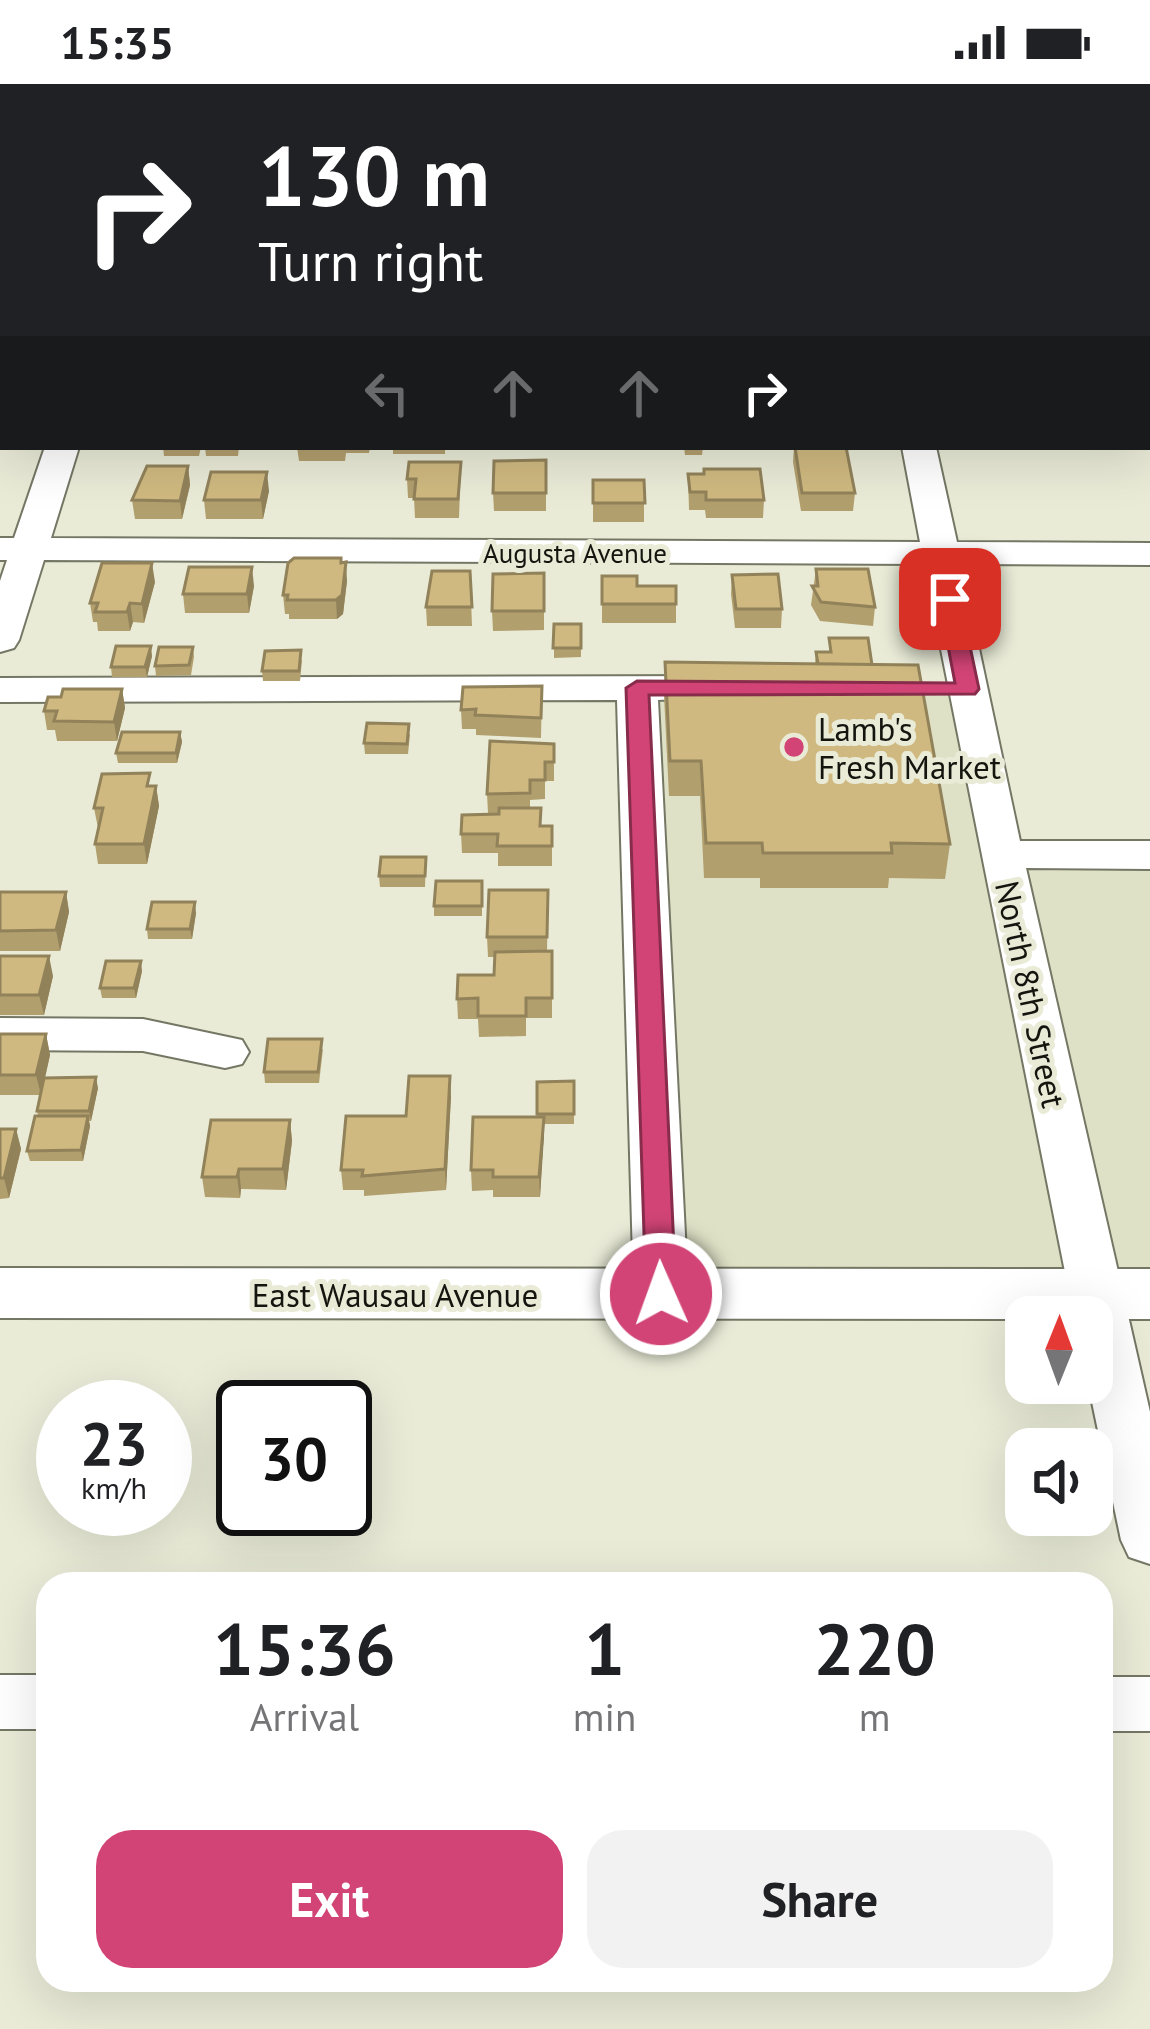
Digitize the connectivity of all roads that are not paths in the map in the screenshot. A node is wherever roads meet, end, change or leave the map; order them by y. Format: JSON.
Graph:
{"nodes":[{"id":1,"x":61,"y":450,"type":"edge"},
{"id":2,"x":920,"y":450,"type":"edge"},
{"id":3,"x":14,"y":550,"type":"edge"},
{"id":4,"x":941,"y":554,"type":"junction"},
{"id":5,"x":1150,"y":554,"type":"edge"},
{"id":6,"x":0,"y":640,"type":"edge"},
{"id":7,"x":637,"y":688,"type":"junction"},
{"id":8,"x":778,"y":689,"type":"edge"},
{"id":9,"x":0,"y":690,"type":"edge"},
{"id":10,"x":1001,"y":854,"type":"junction"},
{"id":11,"x":1150,"y":855,"type":"edge"},
{"id":12,"x":0,"y":1034,"type":"edge"},
{"id":13,"x":225,"y":1052,"type":"dead end"},
{"id":14,"x":0,"y":1293,"type":"edge"},
{"id":15,"x":661,"y":1294,"type":"junction"},
{"id":16,"x":1123,"y":1294,"type":"edge"},
{"id":17,"x":1150,"y":1540,"type":"edge"},
{"id":18,"x":0,"y":1702,"type":"edge"},
{"id":19,"x":36,"y":1702,"type":"edge"},
{"id":20,"x":1113,"y":1704,"type":"edge"},
{"id":21,"x":1150,"y":1704,"type":"edge"}],
"edges":[{"from":1,"to":3,"type":"street"},
{"from":2,"to":4,"type":"street","name":"North 8th Street"},
{"from":3,"to":4,"type":"street","name":"Augusta Avenue"},
{"from":3,"to":6,"type":"street"},
{"from":4,"to":5,"type":"street","name":"Augusta Avenue"},
{"from":4,"to":10,"type":"street","name":"North 8th Street"},
{"from":7,"to":8,"type":"street"},
{"from":7,"to":9,"type":"street"},
{"from":7,"to":15,"type":"street"},
{"from":10,"to":11,"type":"street"},
{"from":10,"to":16,"type":"street","name":"North 8th Street"},
{"from":12,"to":13,"type":"street"},
{"from":14,"to":15,"type":"main road","name":"East Wausau Avenue"},
{"from":15,"to":16,"type":"main road","name":"East Wausau Avenue"},
{"from":16,"to":17,"type":"street","name":"North 8th Street"},
{"from":18,"to":19,"type":"street"},
{"from":20,"to":21,"type":"street"}]}
